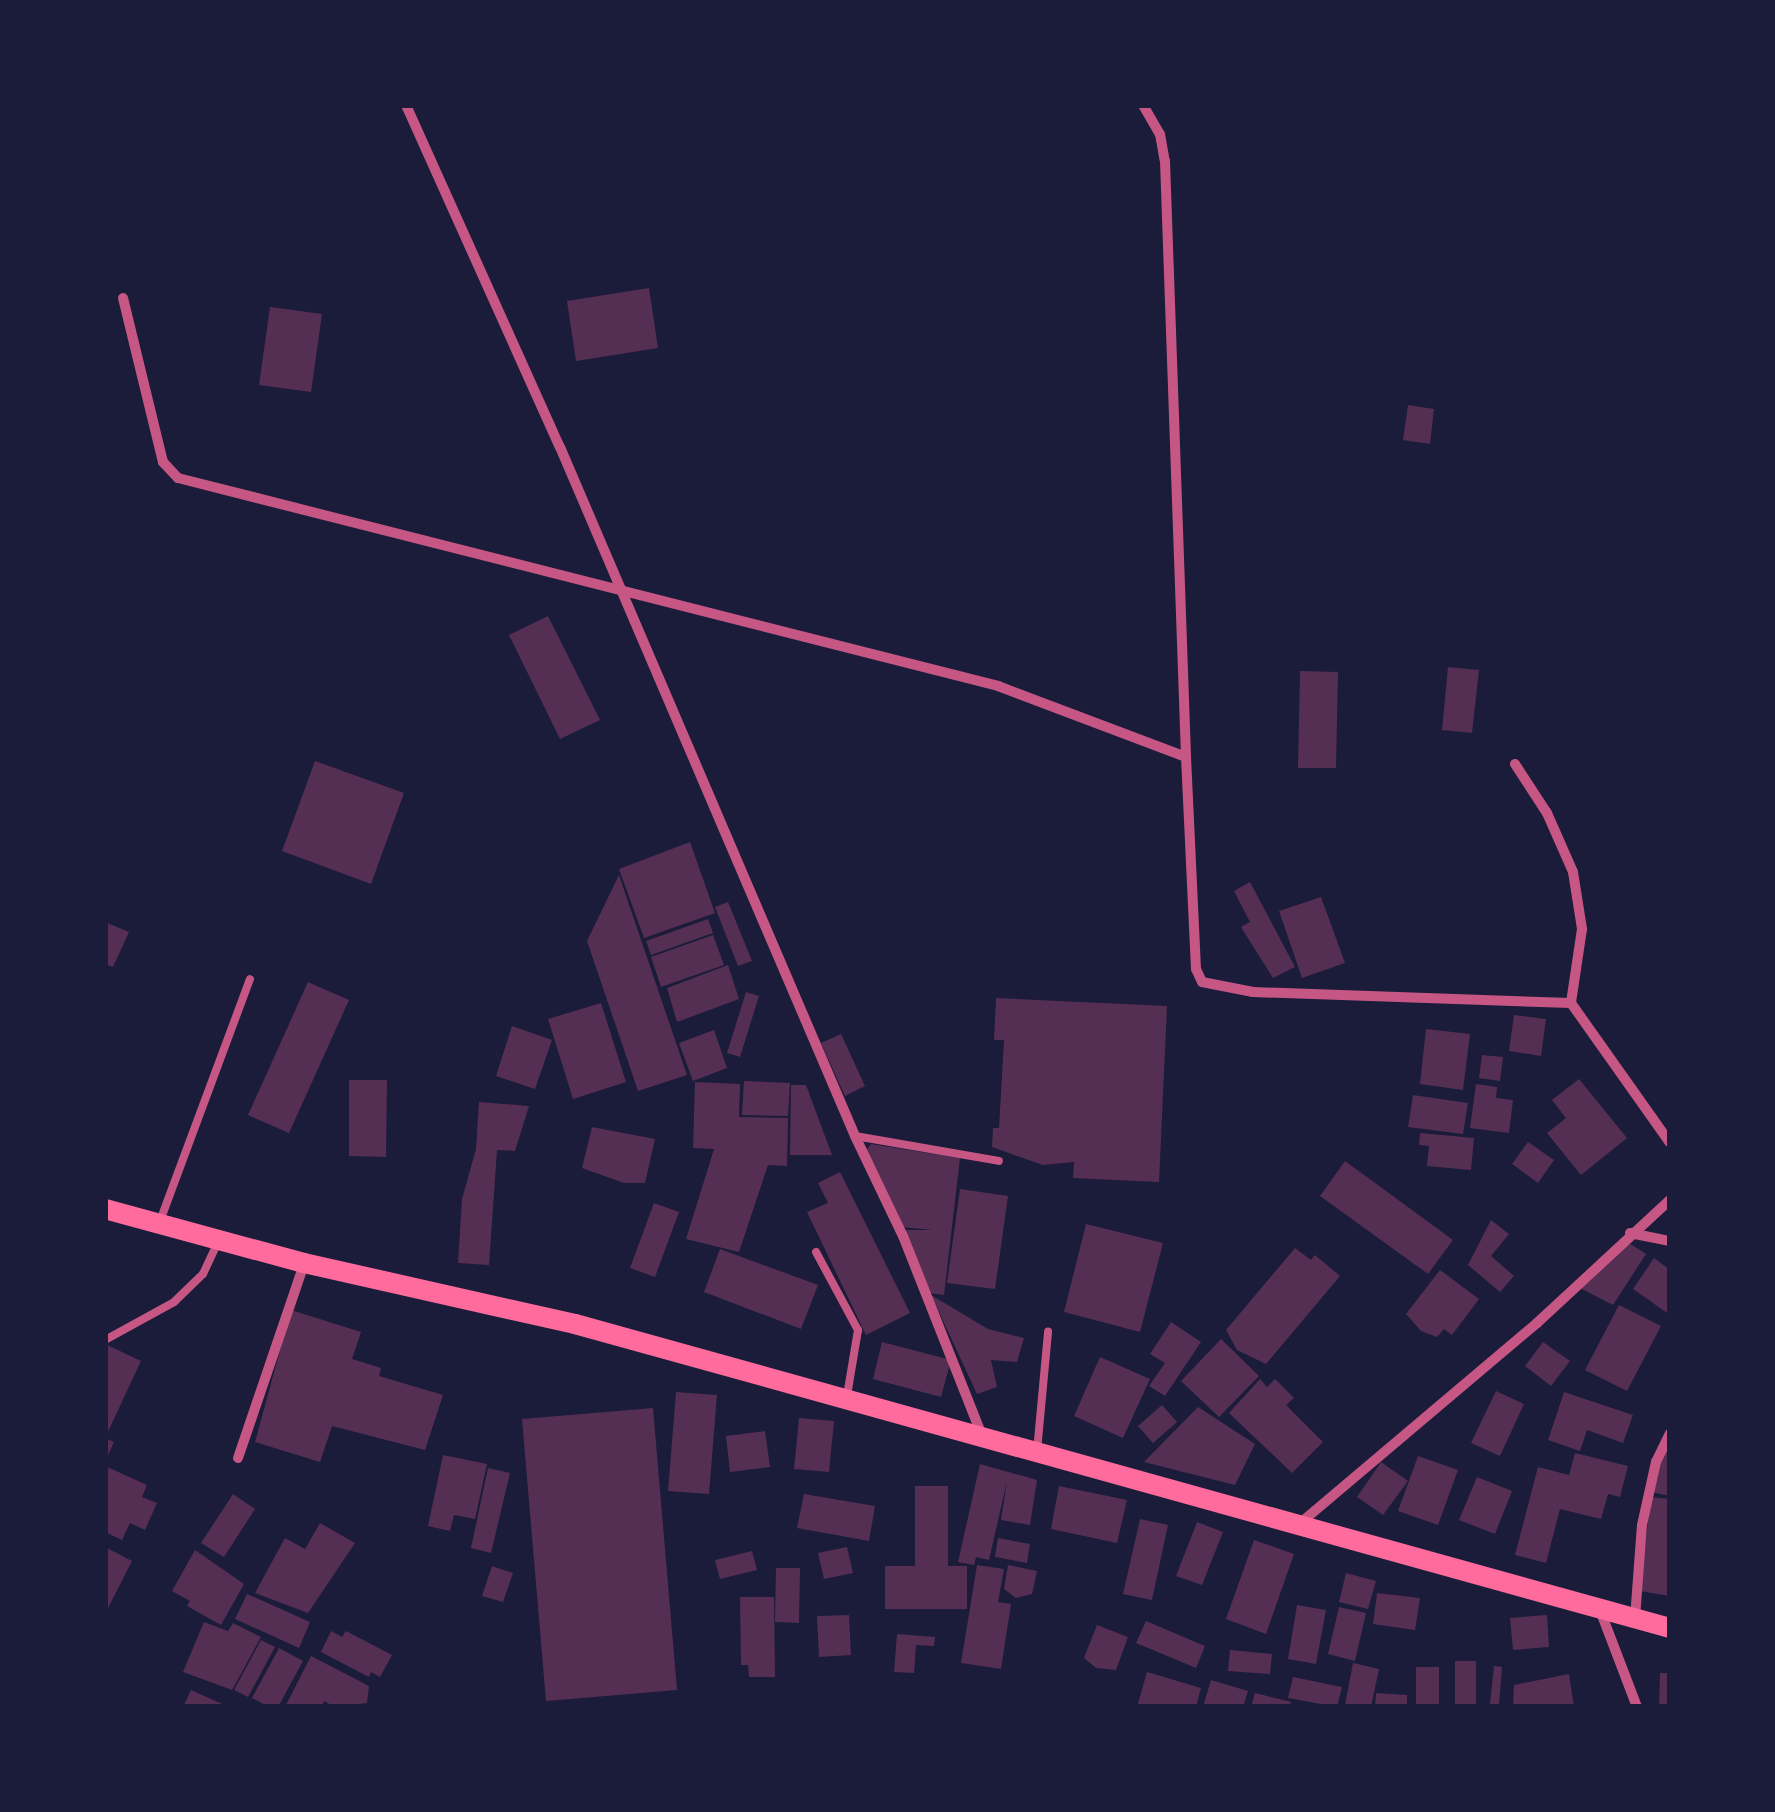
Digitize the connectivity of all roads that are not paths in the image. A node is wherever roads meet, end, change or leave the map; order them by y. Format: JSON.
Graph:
{"nodes":[{"id":1,"x":406,"y":105,"type":"edge"},
{"id":2,"x":1143,"y":105,"type":"edge"},
{"id":3,"x":123,"y":298,"type":"dead end"},
{"id":4,"x":620,"y":588,"type":"junction"},
{"id":5,"x":1186,"y":756,"type":"junction"},
{"id":6,"x":1514,"y":764,"type":"dead end"},
{"id":7,"x":250,"y":980,"type":"dead end"},
{"id":8,"x":1571,"y":1003,"type":"junction"},
{"id":9,"x":855,"y":1136,"type":"junction"},
{"id":10,"x":1670,"y":1143,"type":"edge"},
{"id":11,"x":999,"y":1160,"type":"dead end"},
{"id":12,"x":1670,"y":1200,"type":"edge"},
{"id":13,"x":105,"y":1209,"type":"edge"},
{"id":14,"x":160,"y":1221,"type":"junction"},
{"id":15,"x":1630,"y":1233,"type":"junction"},
{"id":16,"x":220,"y":1238,"type":"junction"},
{"id":17,"x":1670,"y":1241,"type":"edge"},
{"id":18,"x":816,"y":1252,"type":"dead end"},
{"id":19,"x":304,"y":1263,"type":"junction"},
{"id":20,"x":1048,"y":1332,"type":"dead end"},
{"id":21,"x":105,"y":1340,"type":"edge"},
{"id":22,"x":846,"y":1399,"type":"junction"},
{"id":23,"x":1670,"y":1433,"type":"edge"},
{"id":24,"x":983,"y":1436,"type":"junction"},
{"id":25,"x":1037,"y":1451,"type":"junction"},
{"id":26,"x":238,"y":1458,"type":"dead end"},
{"id":27,"x":1296,"y":1527,"type":"junction"},
{"id":28,"x":1598,"y":1607,"type":"junction"},
{"id":29,"x":1634,"y":1620,"type":"junction"},
{"id":30,"x":1670,"y":1628,"type":"edge"},
{"id":31,"x":1637,"y":1707,"type":"edge"}],
"edges":[{"from":1,"to":4,"type":"street"},
{"from":2,"to":5,"type":"street"},
{"from":3,"to":4,"type":"street"},
{"from":4,"to":5,"type":"street"},
{"from":4,"to":9,"type":"street"},
{"from":5,"to":8,"type":"street"},
{"from":6,"to":8,"type":"street"},
{"from":7,"to":14,"type":"lane"},
{"from":8,"to":10,"type":"street"},
{"from":9,"to":11,"type":"lane"},
{"from":9,"to":24,"type":"street"},
{"from":12,"to":15,"type":"street"},
{"from":13,"to":14,"type":"main road"},
{"from":14,"to":16,"type":"main road"},
{"from":15,"to":17,"type":"street"},
{"from":15,"to":27,"type":"street"},
{"from":16,"to":19,"type":"main road"},
{"from":16,"to":21,"type":"lane"},
{"from":18,"to":22,"type":"lane"},
{"from":19,"to":22,"type":"main road"},
{"from":19,"to":26,"type":"street"},
{"from":20,"to":25,"type":"lane"},
{"from":22,"to":24,"type":"main road"},
{"from":23,"to":29,"type":"street"},
{"from":24,"to":25,"type":"main road"},
{"from":25,"to":27,"type":"main road"},
{"from":27,"to":28,"type":"main road"},
{"from":28,"to":29,"type":"main road"},
{"from":28,"to":31,"type":"street"},
{"from":29,"to":30,"type":"main road"}]}
